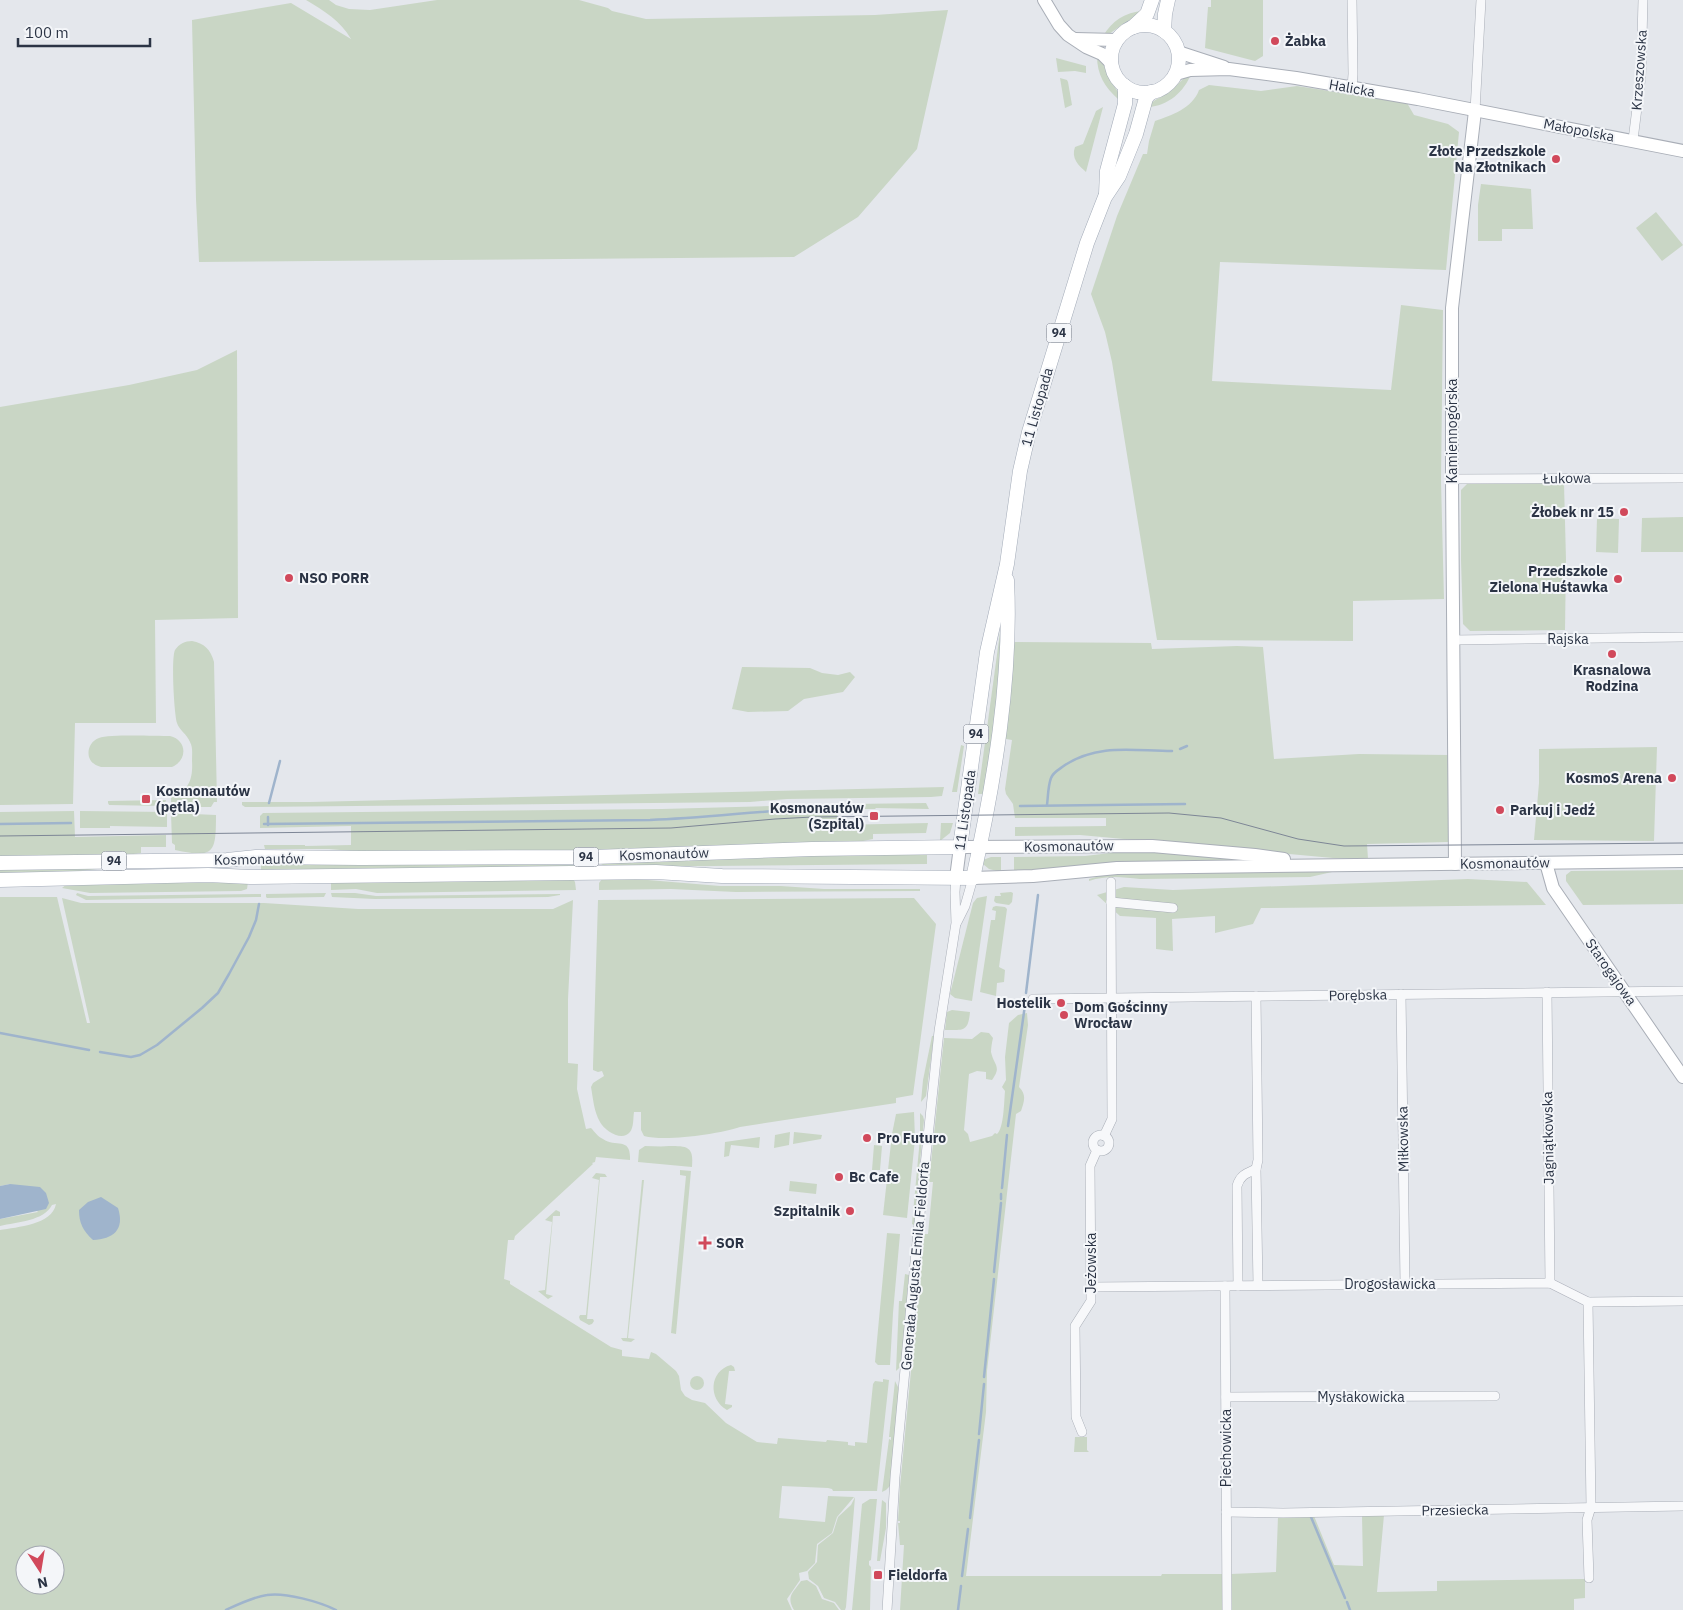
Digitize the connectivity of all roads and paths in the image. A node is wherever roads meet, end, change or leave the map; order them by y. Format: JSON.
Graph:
{"nodes":[{"id":1,"x":1044,"y":0,"type":"edge"},
{"id":2,"x":1152,"y":0,"type":"edge"},
{"id":3,"x":1168,"y":0,"type":"edge"},
{"id":4,"x":1352,"y":0,"type":"edge"},
{"id":5,"x":1481,"y":0,"type":"edge"},
{"id":6,"x":1643,"y":0,"type":"edge"},
{"id":7,"x":1134,"y":27,"type":"junction"},
{"id":8,"x":1164,"y":31,"type":"junction"},
{"id":9,"x":1075,"y":39,"type":"junction"},
{"id":10,"x":1117,"y":40,"type":"junction"},
{"id":11,"x":1178,"y":52,"type":"junction"},
{"id":12,"x":1112,"y":64,"type":"junction"},
{"id":13,"x":1229,"y":68,"type":"junction"},
{"id":14,"x":1176,"y":74,"type":"junction"},
{"id":15,"x":1126,"y":86,"type":"junction"},
{"id":16,"x":1352,"y":88,"type":"junction"},
{"id":17,"x":1151,"y":92,"type":"junction"},
{"id":18,"x":1475,"y":110,"type":"junction"},
{"id":19,"x":1633,"y":140,"type":"junction"},
{"id":20,"x":1683,"y":151,"type":"edge"},
{"id":21,"x":1106,"y":197,"type":"junction"},
{"id":22,"x":1683,"y":478,"type":"edge"},
{"id":23,"x":1452,"y":479,"type":"junction"},
{"id":24,"x":1006,"y":564,"type":"junction"},
{"id":25,"x":1683,"y":637,"type":"edge"},
{"id":26,"x":1453,"y":640,"type":"junction"},
{"id":27,"x":960,"y":847,"type":"junction"},
{"id":28,"x":980,"y":847,"type":"junction"},
{"id":29,"x":1683,"y":861,"type":"edge"},
{"id":30,"x":0,"y":862,"type":"edge"},
{"id":31,"x":1546,"y":863,"type":"junction"},
{"id":32,"x":1455,"y":864,"type":"junction"},
{"id":33,"x":1326,"y":865,"type":"junction"},
{"id":34,"x":956,"y":878,"type":"junction"},
{"id":35,"x":973,"y":878,"type":"junction"},
{"id":36,"x":0,"y":880,"type":"edge"},
{"id":37,"x":1111,"y":882,"type":"dead end"},
{"id":38,"x":1111,"y":902,"type":"junction"},
{"id":39,"x":1173,"y":908,"type":"dead end"},
{"id":40,"x":956,"y":923,"type":"junction"},
{"id":41,"x":1683,"y":991,"type":"edge"},
{"id":42,"x":1547,"y":992,"type":"junction"},
{"id":43,"x":1625,"y":992,"type":"junction"},
{"id":44,"x":1401,"y":994,"type":"junction"},
{"id":45,"x":1256,"y":996,"type":"junction"},
{"id":46,"x":1110,"y":997,"type":"junction"},
{"id":47,"x":1033,"y":999,"type":"dead end"},
{"id":48,"x":1683,"y":1077,"type":"edge"},
{"id":49,"x":1256,"y":1169,"type":"junction"},
{"id":50,"x":1550,"y":1283,"type":"junction"},
{"id":51,"x":1405,"y":1284,"type":"junction"},
{"id":52,"x":1258,"y":1285,"type":"junction"},
{"id":53,"x":1224,"y":1286,"type":"junction"},
{"id":54,"x":1238,"y":1286,"type":"junction"},
{"id":55,"x":1092,"y":1287,"type":"junction"},
{"id":56,"x":1683,"y":1301,"type":"edge"},
{"id":57,"x":1588,"y":1302,"type":"junction"},
{"id":58,"x":1495,"y":1396,"type":"dead end"},
{"id":59,"x":1226,"y":1397,"type":"junction"},
{"id":60,"x":1082,"y":1432,"type":"dead end"},
{"id":61,"x":1683,"y":1506,"type":"edge"},
{"id":62,"x":1591,"y":1508,"type":"junction"},
{"id":63,"x":1226,"y":1512,"type":"junction"},
{"id":64,"x":1589,"y":1578,"type":"dead end"},
{"id":65,"x":887,"y":1610,"type":"edge"},
{"id":66,"x":1227,"y":1610,"type":"edge"}],
"edges":[{"from":1,"to":9,"type":"street"},
{"from":2,"to":7,"type":"main road"},
{"from":3,"to":8,"type":"main road"},
{"from":4,"to":16,"type":"street"},
{"from":5,"to":18,"type":"street","name":"Kamiennogórska"},
{"from":6,"to":19,"type":"street","name":"Krzeszowska"},
{"from":7,"to":8,"type":"main road"},
{"from":7,"to":10,"type":"main road"},
{"from":8,"to":11,"type":"main road"},
{"from":9,"to":10,"type":"street"},
{"from":9,"to":12,"type":"street"},
{"from":10,"to":12,"type":"main road"},
{"from":11,"to":13,"type":"street","name":"Halicka"},
{"from":11,"to":14,"type":"main road"},
{"from":12,"to":15,"type":"main road"},
{"from":13,"to":14,"type":"street","name":"Halicka"},
{"from":13,"to":16,"type":"street","name":"Halicka"},
{"from":14,"to":17,"type":"main road"},
{"from":15,"to":17,"type":"main road"},
{"from":15,"to":21,"type":"main road","name":"11 Listopada","number":"94"},
{"from":16,"to":18,"type":"street","name":"Halicka"},
{"from":17,"to":21,"type":"main road","name":"11 Listopada","number":"94"},
{"from":18,"to":19,"type":"street","name":"Małopolska"},
{"from":18,"to":23,"type":"street","name":"Kamiennogórska"},
{"from":19,"to":20,"type":"street","name":"Małopolska"},
{"from":21,"to":24,"type":"main road","name":"11 Listopada","number":"94"},
{"from":22,"to":23,"type":"street","name":"Łukowa"},
{"from":23,"to":26,"type":"street","name":"Kamiennogórska"},
{"from":24,"to":27,"type":"main road","name":"11 Listopada","number":"94"},
{"from":24,"to":28,"type":"main road","name":"11 Listopada","number":"94"},
{"from":25,"to":26,"type":"street","name":"Rajska"},
{"from":26,"to":32,"type":"street","name":"Kamiennogórska"},
{"from":27,"to":28,"type":"street","name":"Kosmonautów"},
{"from":27,"to":30,"type":"main road","name":"Kosmonautów","number":"94"},
{"from":27,"to":34,"type":"street","name":"11 Listopada"},
{"from":28,"to":33,"type":"street","name":"Kosmonautów"},
{"from":28,"to":35,"type":"main road","name":"11 Listopada","number":"94"},
{"from":29,"to":31,"type":"street","name":"Kosmonautów"},
{"from":31,"to":32,"type":"street","name":"Kosmonautów"},
{"from":31,"to":43,"type":"street","name":"Starogajowa"},
{"from":32,"to":33,"type":"street","name":"Kosmonautów"},
{"from":33,"to":35,"type":"street","name":"Kosmonautów"},
{"from":34,"to":35,"type":"main road","name":"Kosmonautów","number":"94"},
{"from":34,"to":36,"type":"main road","name":"Kosmonautów","number":"94"},
{"from":34,"to":40,"type":"street","name":"Generała Augusta Emila Fieldorfa"},
{"from":35,"to":40,"type":"street","name":"Generała Augusta Emila Fieldorfa"},
{"from":37,"to":38,"type":"street","name":"Jeżowska"},
{"from":38,"to":39,"type":"street"},
{"from":38,"to":46,"type":"street","name":"Jeżowska"},
{"from":40,"to":65,"type":"street","name":"Generała Augusta Emila Fieldorfa"},
{"from":41,"to":43,"type":"street","name":"Porębska"},
{"from":42,"to":43,"type":"street","name":"Porębska"},
{"from":42,"to":44,"type":"street","name":"Porębska"},
{"from":42,"to":50,"type":"street","name":"Jagniątkowska"},
{"from":43,"to":48,"type":"street","name":"Starogajowa"},
{"from":44,"to":45,"type":"street","name":"Porębska"},
{"from":44,"to":51,"type":"street","name":"Miłkowska"},
{"from":45,"to":46,"type":"street","name":"Porębska"},
{"from":45,"to":49,"type":"street"},
{"from":46,"to":47,"type":"street","name":"Porębska"},
{"from":46,"to":55,"type":"street","name":"Jeżowska"},
{"from":49,"to":52,"type":"street"},
{"from":49,"to":54,"type":"street"},
{"from":50,"to":51,"type":"street","name":"Drogosławicka"},
{"from":50,"to":57,"type":"street","name":"Drogosławicka"},
{"from":51,"to":52,"type":"street","name":"Drogosławicka"},
{"from":52,"to":54,"type":"street","name":"Drogosławicka"},
{"from":53,"to":54,"type":"street","name":"Drogosławicka"},
{"from":53,"to":55,"type":"street","name":"Drogosławicka"},
{"from":53,"to":59,"type":"street","name":"Piechowicka"},
{"from":55,"to":60,"type":"street","name":"Jeżowska"},
{"from":56,"to":57,"type":"street","name":"Drogosławicka"},
{"from":57,"to":62,"type":"street"},
{"from":58,"to":59,"type":"street","name":"Mysłakowicka"},
{"from":59,"to":63,"type":"street","name":"Piechowicka"},
{"from":61,"to":62,"type":"street","name":"Przesiecka"},
{"from":62,"to":63,"type":"street","name":"Przesiecka"},
{"from":62,"to":64,"type":"street"},
{"from":63,"to":66,"type":"street","name":"Piechowicka"}]}
